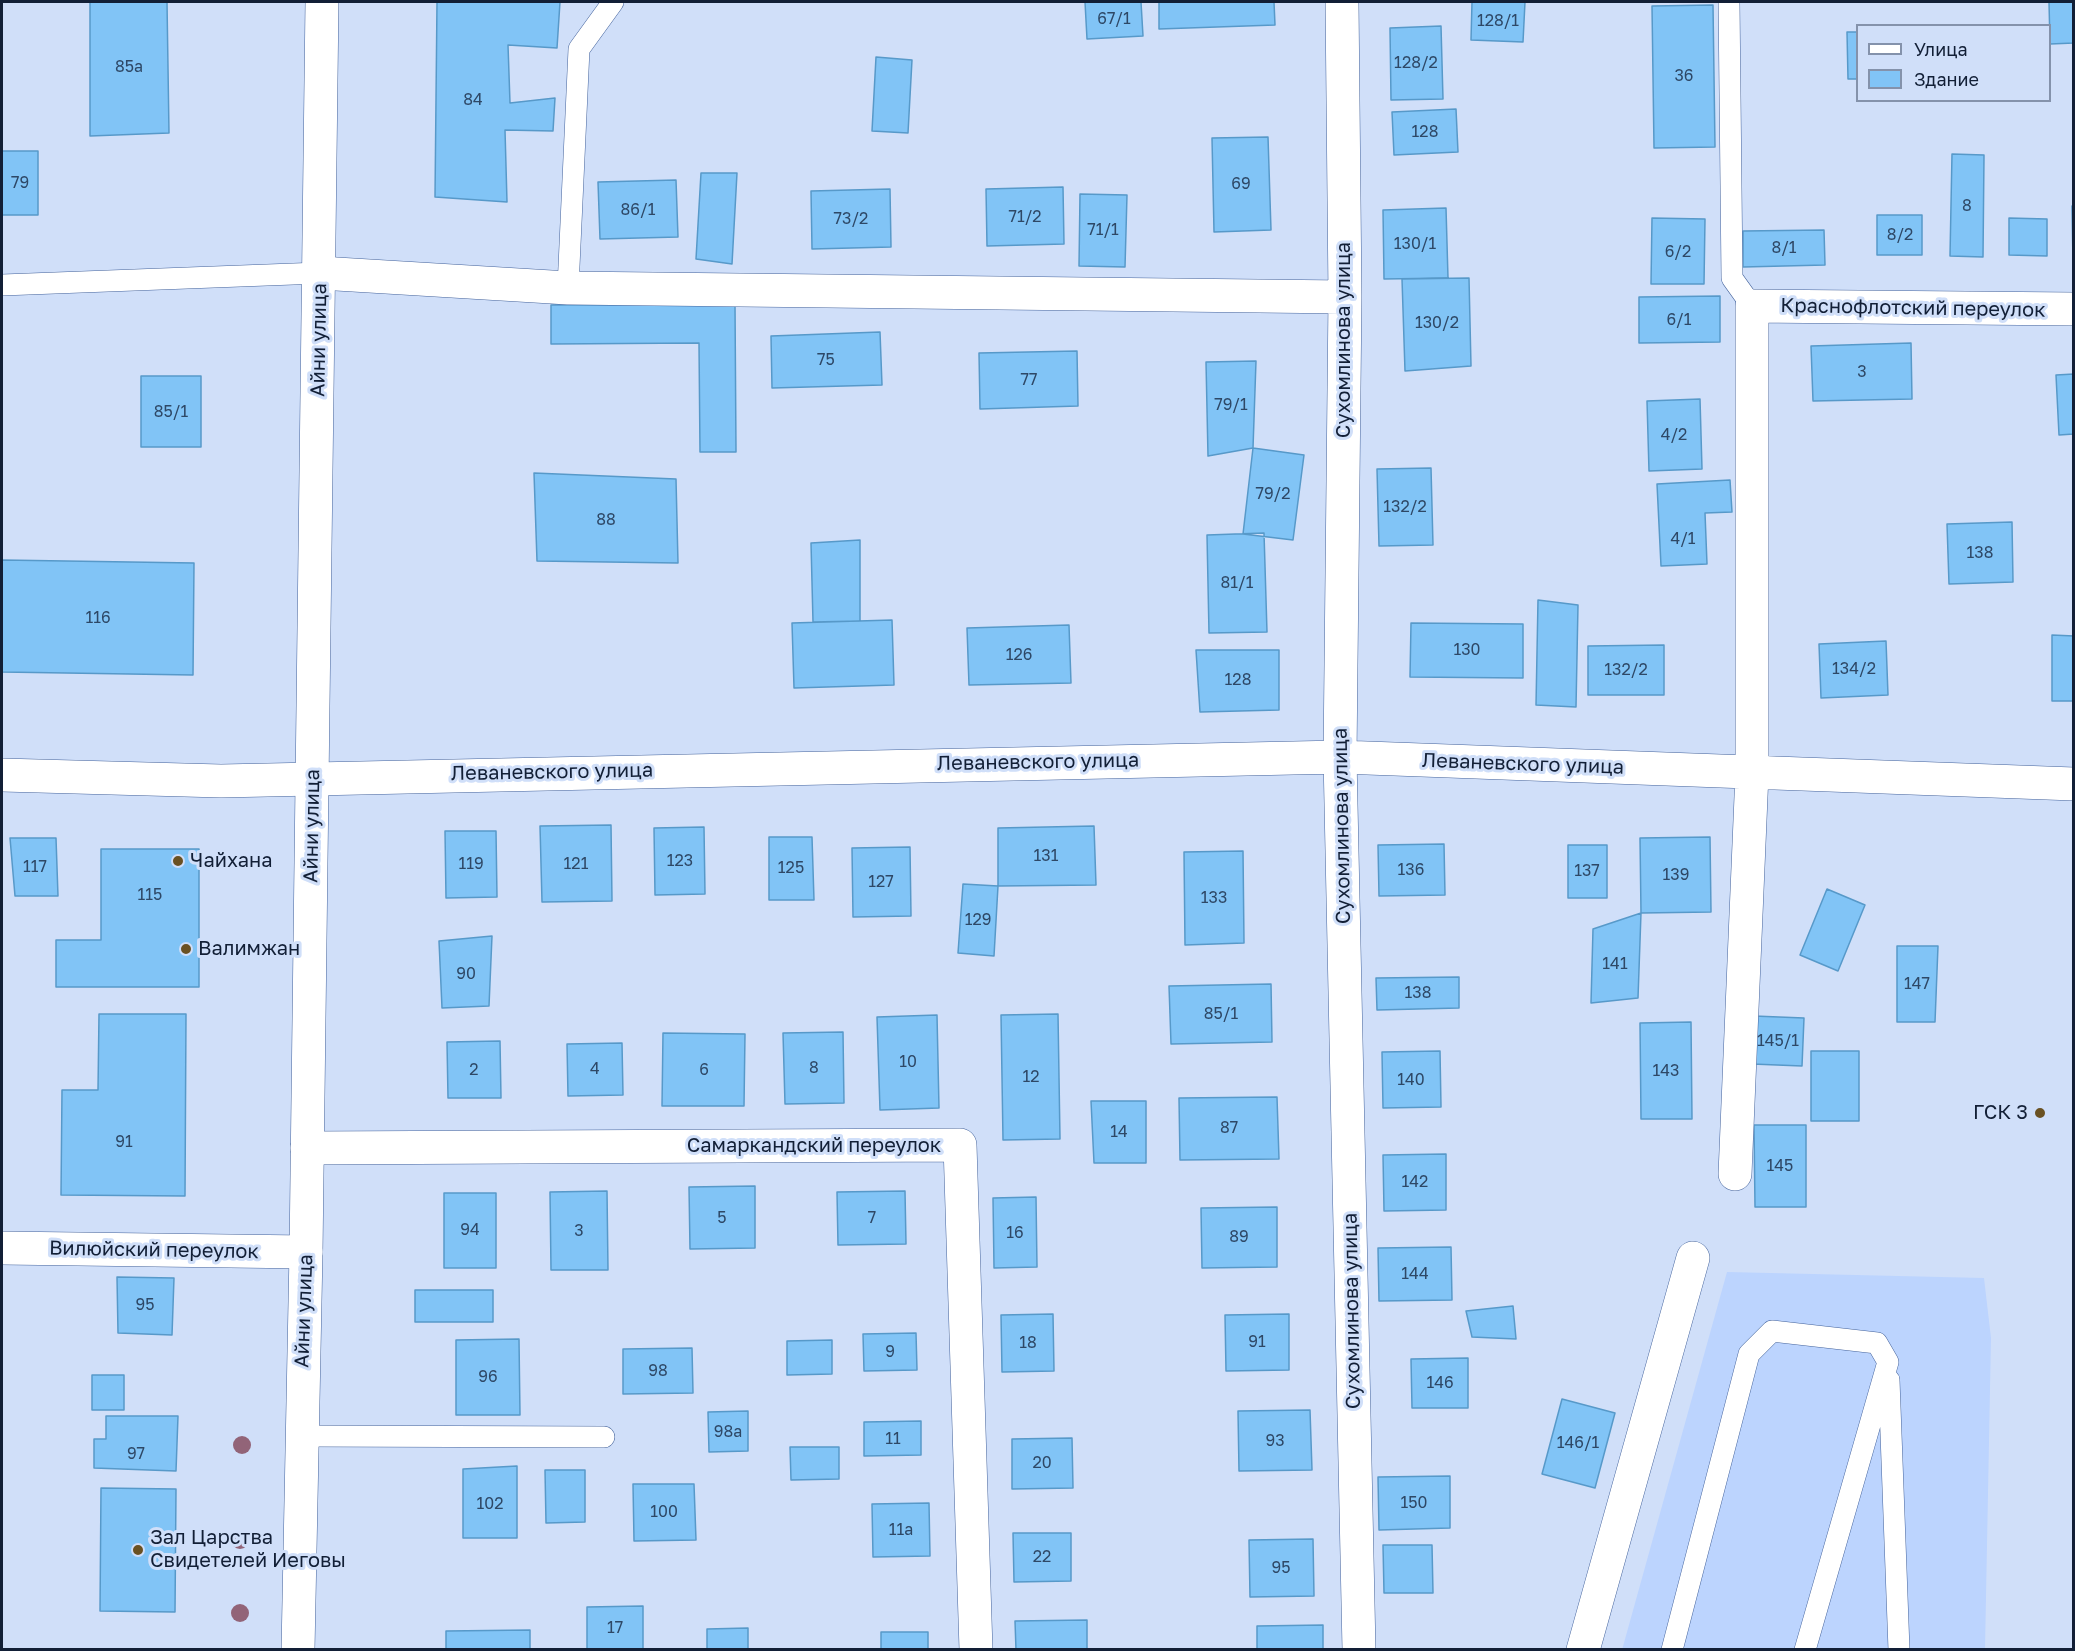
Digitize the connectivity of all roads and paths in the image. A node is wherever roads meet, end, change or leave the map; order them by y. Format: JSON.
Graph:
{"nodes":[{"id":1,"x":322,"y":2,"type":"edge"},
{"id":2,"x":613,"y":2,"type":"edge"},
{"id":3,"x":1342,"y":2,"type":"edge"},
{"id":4,"x":1729,"y":2,"type":"edge"},
{"id":5,"x":320,"y":273,"type":"junction"},
{"id":6,"x":2,"y":285,"type":"edge"},
{"id":7,"x":568,"y":288,"type":"junction"},
{"id":8,"x":1345,"y":297,"type":"junction"},
{"id":9,"x":1752,"y":306,"type":"junction"},
{"id":10,"x":2073,"y":309,"type":"edge"},
{"id":11,"x":1340,"y":756,"type":"junction"},
{"id":12,"x":1752,"y":773,"type":"junction"},
{"id":13,"x":2,"y":775,"type":"edge"},
{"id":14,"x":312,"y":777,"type":"junction"},
{"id":15,"x":2073,"y":784,"type":"edge"},
{"id":16,"x":307,"y":1148,"type":"junction"},
{"id":17,"x":1735,"y":1174,"type":"dead end"},
{"id":18,"x":2,"y":1248,"type":"edge"},
{"id":19,"x":306,"y":1252,"type":"junction"},
{"id":20,"x":1693,"y":1258,"type":"dead end"},
{"id":21,"x":1888,"y":1362,"type":"junction"},
{"id":22,"x":301,"y":1436,"type":"junction"},
{"id":23,"x":604,"y":1437,"type":"dead end"},
{"id":24,"x":298,"y":1650,"type":"edge"},
{"id":25,"x":976,"y":1650,"type":"edge"},
{"id":26,"x":1359,"y":1650,"type":"edge"},
{"id":27,"x":1583,"y":1650,"type":"edge"},
{"id":28,"x":1672,"y":1650,"type":"edge"},
{"id":29,"x":1805,"y":1650,"type":"edge"},
{"id":30,"x":1899,"y":1650,"type":"edge"}],
"edges":[{"from":1,"to":5,"type":"street","name":"Айни улица"},
{"from":2,"to":7,"type":"lane"},
{"from":3,"to":8,"type":"street","name":"Сухомлинова улица"},
{"from":4,"to":9,"type":"lane"},
{"from":5,"to":6,"type":"lane"},
{"from":5,"to":7,"type":"street"},
{"from":5,"to":14,"type":"street","name":"Айни улица"},
{"from":7,"to":8,"type":"street"},
{"from":8,"to":11,"type":"street","name":"Сухомлинова улица"},
{"from":9,"to":10,"type":"street","name":"Краснофлотский переулок"},
{"from":9,"to":12,"type":"street"},
{"from":11,"to":12,"type":"street","name":"Леваневского улица"},
{"from":11,"to":14,"type":"street","name":"Леваневского улица"},
{"from":11,"to":26,"type":"street","name":"Сухомлинова улица"},
{"from":12,"to":15,"type":"street","name":"Леваневского улица"},
{"from":12,"to":17,"type":"street"},
{"from":13,"to":14,"type":"street","name":"Леваневского улица"},
{"from":14,"to":16,"type":"street","name":"Айни улица"},
{"from":16,"to":19,"type":"street","name":"Айни улица"},
{"from":16,"to":25,"type":"street","name":"Самаркандский переулок"},
{"from":18,"to":19,"type":"street","name":"Вилюйский переулок"},
{"from":19,"to":22,"type":"street","name":"Айни улица"},
{"from":20,"to":27,"type":"street"},
{"from":21,"to":28,"type":"lane"},
{"from":21,"to":29,"type":"lane"},
{"from":21,"to":30,"type":"lane"},
{"from":22,"to":23,"type":"lane"},
{"from":22,"to":24,"type":"street","name":"Айни улица"}]}
